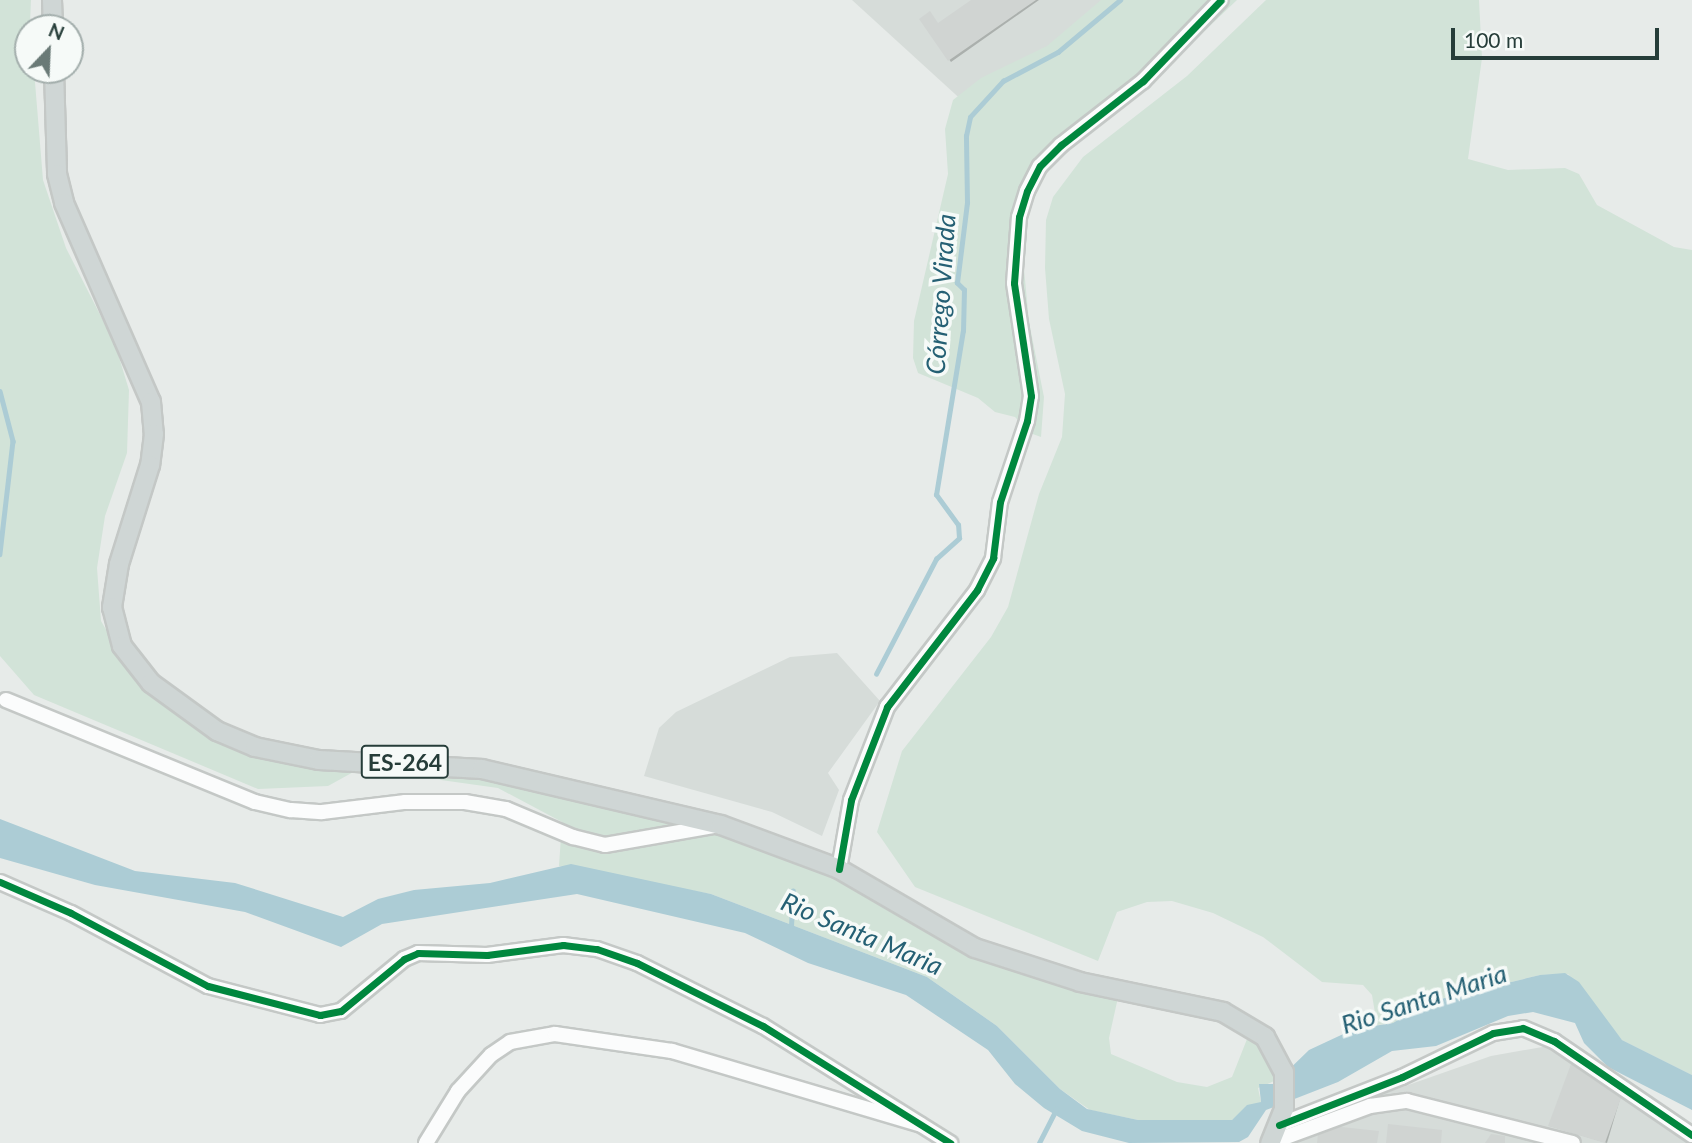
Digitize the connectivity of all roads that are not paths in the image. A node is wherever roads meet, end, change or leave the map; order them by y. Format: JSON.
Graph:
{"nodes":[{"id":1,"x":1221,"y":0,"type":"edge"},
{"id":2,"x":54,"y":84,"type":"edge"},
{"id":3,"x":6,"y":700,"type":"dead end"},
{"id":4,"x":721,"y":825,"type":"junction"},
{"id":5,"x":839,"y":869,"type":"junction"},
{"id":6,"x":0,"y":882,"type":"edge"},
{"id":7,"x":1281,"y":1117,"type":"junction"},
{"id":8,"x":926,"y":1125,"type":"junction"},
{"id":9,"x":1692,"y":1135,"type":"edge"},
{"id":10,"x":426,"y":1143,"type":"edge"},
{"id":11,"x":950,"y":1143,"type":"edge"},
{"id":12,"x":1270,"y":1143,"type":"edge"},
{"id":13,"x":1573,"y":1143,"type":"edge"}],
"edges":[{"from":1,"to":5,"type":"street"},
{"from":2,"to":4,"type":"main road","number":"ES-264"},
{"from":3,"to":4,"type":"street"},
{"from":4,"to":5,"type":"main road","number":"ES-264"},
{"from":5,"to":7,"type":"main road","number":"ES-264"},
{"from":6,"to":8,"type":"street"},
{"from":7,"to":9,"type":"street"},
{"from":7,"to":12,"type":"main road","number":"ES-264"},
{"from":8,"to":10,"type":"street"},
{"from":8,"to":11,"type":"street"},
{"from":12,"to":13,"type":"street"}]}
